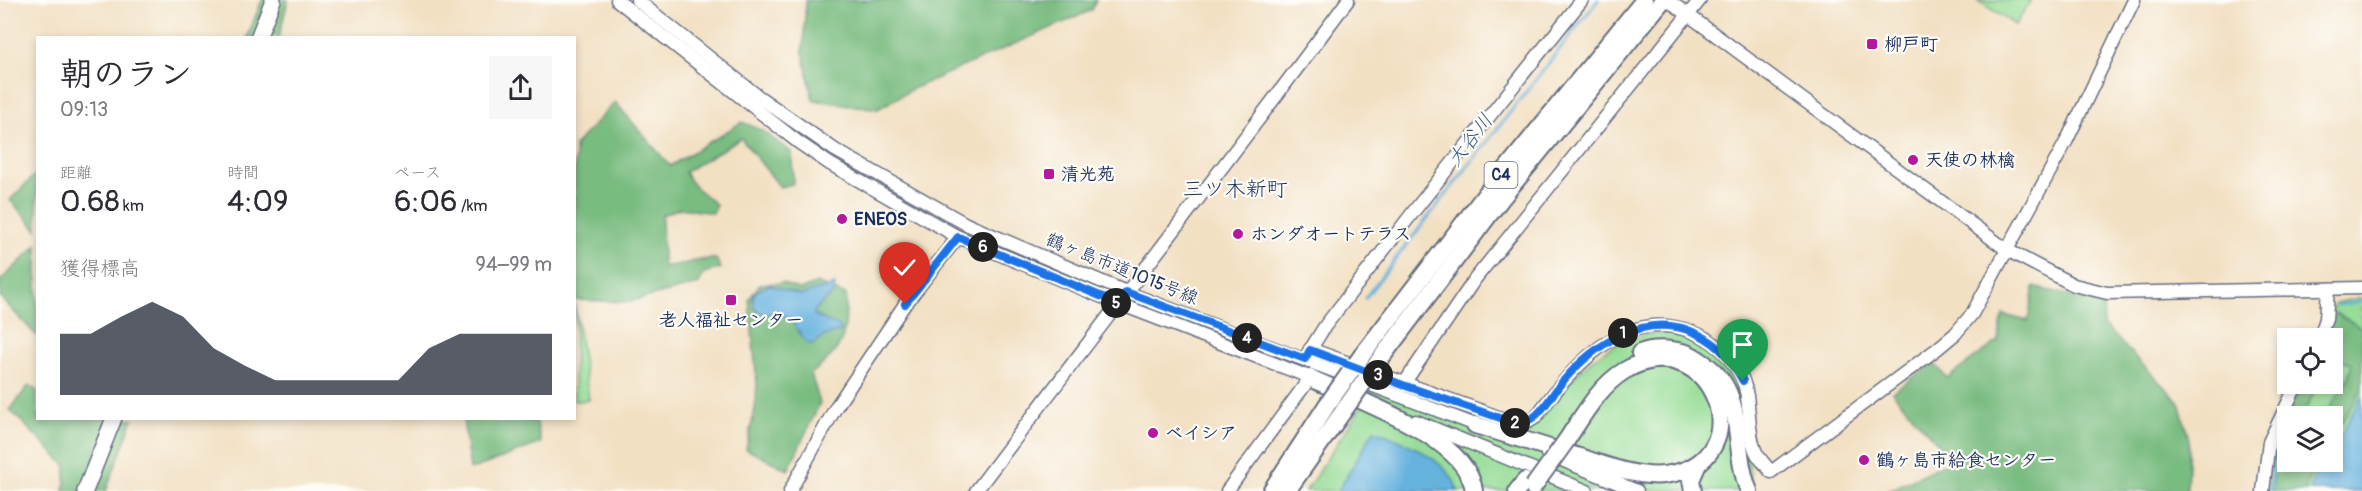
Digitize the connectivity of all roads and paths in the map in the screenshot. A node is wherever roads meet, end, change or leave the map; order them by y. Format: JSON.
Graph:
{"nodes":[{"id":1,"x":273,"y":0,"type":"edge"},
{"id":2,"x":617,"y":0,"type":"edge"},
{"id":3,"x":637,"y":0,"type":"edge"},
{"id":4,"x":1348,"y":0,"type":"edge"},
{"id":5,"x":1582,"y":0,"type":"edge"},
{"id":6,"x":1700,"y":0,"type":"edge"},
{"id":7,"x":2134,"y":0,"type":"edge"},
{"id":8,"x":1658,"y":2,"type":"edge"},
{"id":9,"x":1688,"y":15,"type":"junction"},
{"id":10,"x":259,"y":36,"type":"edge"},
{"id":11,"x":958,"y":237,"type":"junction"},
{"id":12,"x":2007,"y":250,"type":"junction"},
{"id":13,"x":2362,"y":288,"type":"edge"},
{"id":14,"x":2328,"y":289,"type":"junction"},
{"id":15,"x":1126,"y":292,"type":"junction"},
{"id":16,"x":1117,"y":303,"type":"junction"},
{"id":17,"x":2323,"y":328,"type":"edge"},
{"id":18,"x":1308,"y":354,"type":"junction"},
{"id":19,"x":1310,"y":378,"type":"junction"},
{"id":20,"x":1403,"y":385,"type":"junction"},
{"id":21,"x":2291,"y":394,"type":"edge"},
{"id":22,"x":1334,"y":409,"type":"junction"},
{"id":23,"x":113,"y":420,"type":"edge"},
{"id":24,"x":1475,"y":425,"type":"junction"},
{"id":25,"x":1323,"y":439,"type":"junction"},
{"id":26,"x":1561,"y":439,"type":"junction"},
{"id":27,"x":1698,"y":464,"type":"junction"},
{"id":28,"x":1526,"y":487,"type":"edge"},
{"id":29,"x":1747,"y":490,"type":"edge"},
{"id":30,"x":85,"y":491,"type":"edge"},
{"id":31,"x":790,"y":491,"type":"edge"},
{"id":32,"x":976,"y":491,"type":"edge"},
{"id":33,"x":1227,"y":491,"type":"edge"},
{"id":34,"x":1270,"y":491,"type":"edge"},
{"id":35,"x":1287,"y":491,"type":"edge"},
{"id":36,"x":1294,"y":491,"type":"edge"},
{"id":37,"x":1474,"y":491,"type":"edge"},
{"id":38,"x":1587,"y":491,"type":"edge"},
{"id":39,"x":1637,"y":491,"type":"edge"},
{"id":40,"x":1693,"y":491,"type":"edge"},
{"id":41,"x":2263,"y":491,"type":"edge"}],
"edges":[{"from":1,"to":10,"type":"highway"},
{"from":2,"to":11,"type":"street","name":"鶴ヶ島市道1015号線"},
{"from":3,"to":15,"type":"street","name":"鶴ヶ島市道1015号線"},
{"from":4,"to":15,"type":"street"},
{"from":5,"to":18,"type":"street"},
{"from":6,"to":9,"type":"street"},
{"from":7,"to":12,"type":"street"},
{"from":8,"to":9,"type":"street"},
{"from":8,"to":22,"type":"highway","number":"C4","bridge":true},
{"from":9,"to":12,"type":"street"},
{"from":9,"to":20,"type":"street"},
{"from":11,"to":16,"type":"street","name":"鶴ヶ島市道1015号線"},
{"from":11,"to":31,"type":"street"},
{"from":12,"to":14,"type":"street"},
{"from":12,"to":20,"type":"street"},
{"from":13,"to":14,"type":"street"},
{"from":14,"to":17,"type":"street"},
{"from":15,"to":16,"type":"street"},
{"from":15,"to":18,"type":"street","name":"鶴ヶ島市道1015号線"},
{"from":16,"to":19,"type":"street","name":"鶴ヶ島市道1015号線"},
{"from":16,"to":32,"type":"street"},
{"from":18,"to":20,"type":"street"},
{"from":18,"to":24,"type":"street","name":"鶴ヶ島市道1015号線"},
{"from":19,"to":33,"type":"street"},
{"from":19,"to":37,"type":"highway"},
{"from":19,"to":38,"type":"street","name":"鶴ヶ島市道1015号線"},
{"from":21,"to":41,"type":"street"},
{"from":22,"to":25,"type":"highway","number":"C4"},
{"from":22,"to":34,"type":"highway","number":"C4"},
{"from":23,"to":30,"type":"highway"},
{"from":24,"to":27,"type":"highway"},
{"from":24,"to":39,"type":"street","name":"鶴ヶ島市道1015号線"},
{"from":25,"to":35,"type":"highway","number":"C4"},
{"from":25,"to":36,"type":"highway"},
{"from":26,"to":27,"type":"highway"},
{"from":26,"to":28,"type":"highway","bridge":true},
{"from":26,"to":29,"type":"highway"},
{"from":27,"to":40,"type":"highway"}]}
